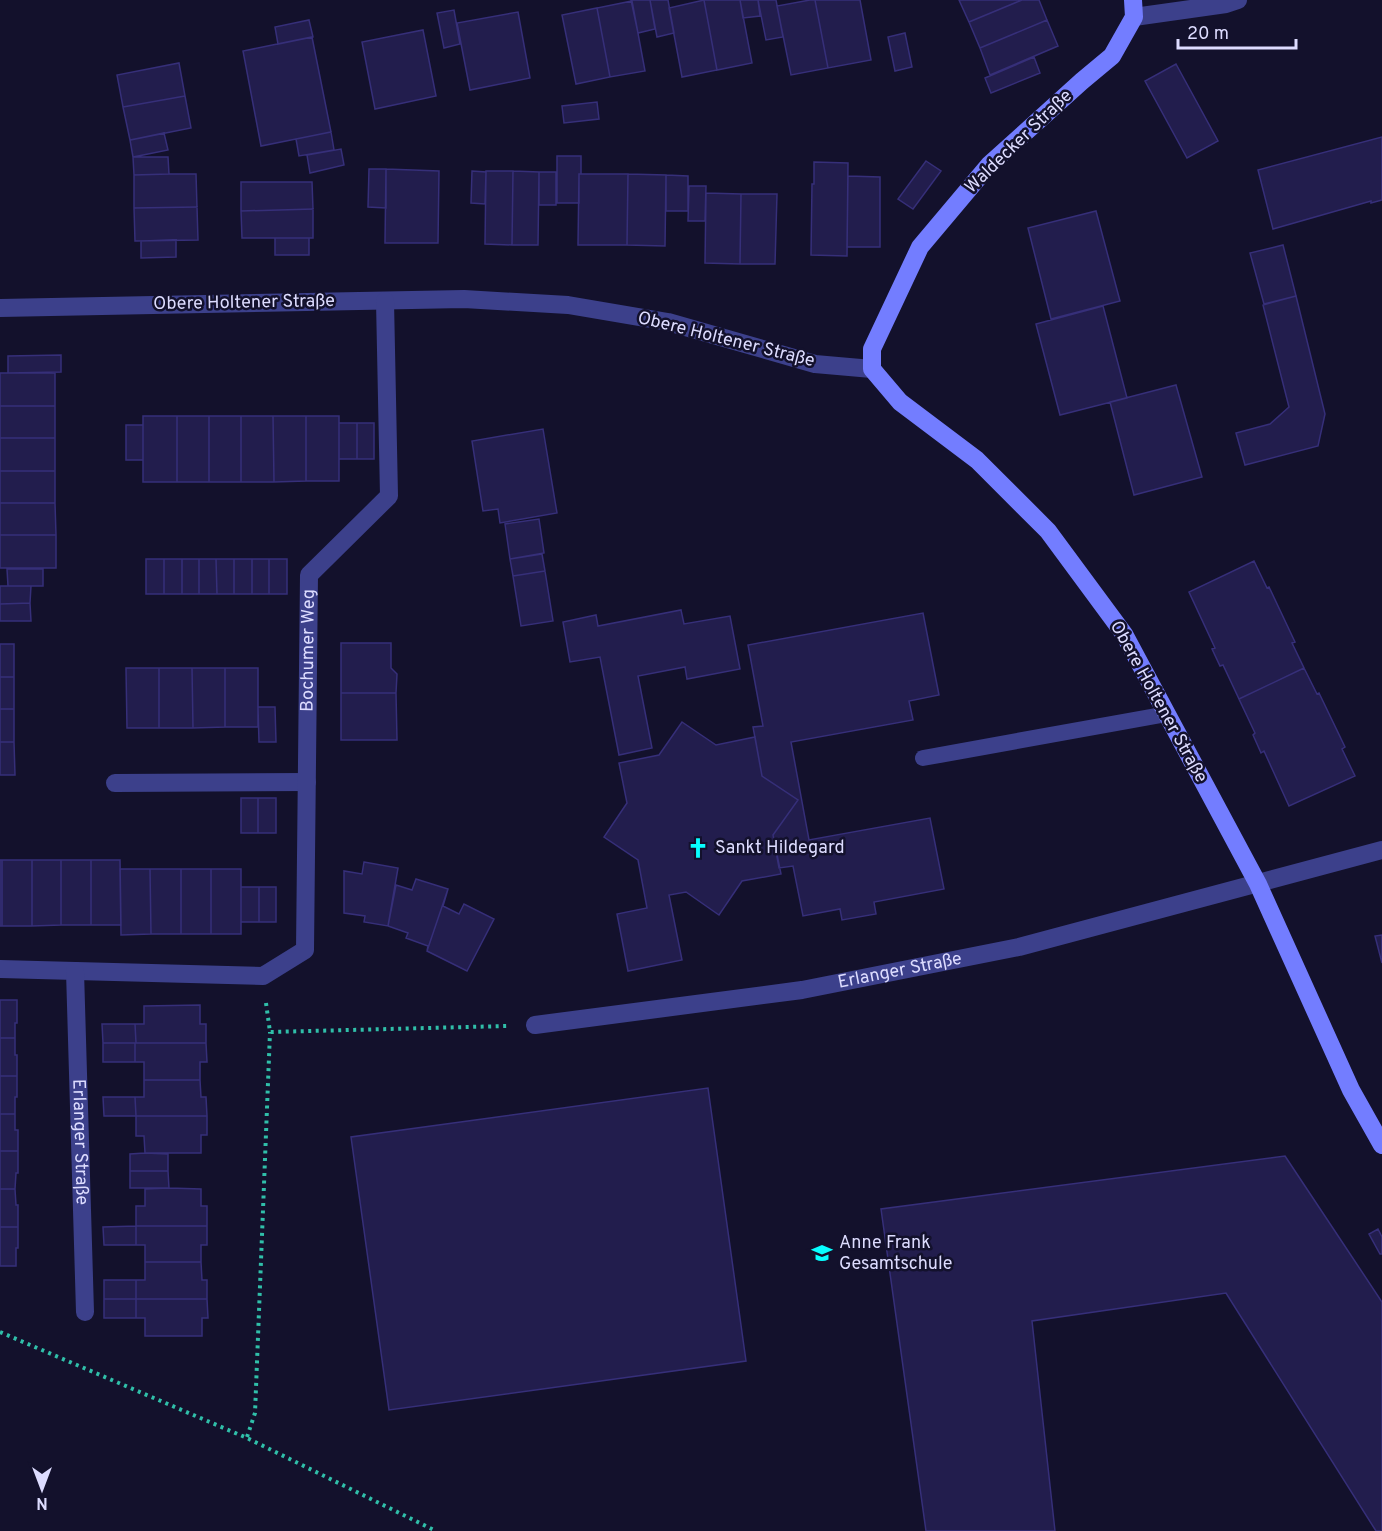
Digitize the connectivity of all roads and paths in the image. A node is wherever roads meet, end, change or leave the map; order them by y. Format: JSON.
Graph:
{"nodes":[{"id":1,"x":1238,"y":0,"type":"edge"},
{"id":2,"x":1133,"y":8,"type":"edge"},
{"id":3,"x":385,"y":301,"type":"junction"},
{"id":4,"x":0,"y":308,"type":"edge"},
{"id":5,"x":872,"y":369,"type":"junction"},
{"id":6,"x":1167,"y":714,"type":"junction"},
{"id":7,"x":923,"y":758,"type":"dead end"},
{"id":8,"x":307,"y":782,"type":"junction"},
{"id":9,"x":115,"y":783,"type":"dead end"},
{"id":10,"x":1382,"y":850,"type":"edge"},
{"id":11,"x":1258,"y":884,"type":"junction"},
{"id":12,"x":0,"y":969,"type":"edge"},
{"id":13,"x":75,"y":971,"type":"junction"},
{"id":14,"x":263,"y":976,"type":"junction"},
{"id":15,"x":535,"y":1025,"type":"joint"},
{"id":16,"x":270,"y":1032,"type":"junction"},
{"id":17,"x":1382,"y":1145,"type":"edge"},
{"id":18,"x":85,"y":1312,"type":"dead end"},
{"id":19,"x":0,"y":1332,"type":"edge"},
{"id":20,"x":247,"y":1438,"type":"junction"},
{"id":21,"x":436,"y":1531,"type":"edge"}],
"edges":[{"from":1,"to":2,"type":"street","name":"Waldecker Straße"},
{"from":2,"to":5,"type":"street","name":"Waldecker Straße"},
{"from":3,"to":4,"type":"street","name":"Obere Holtener Straße"},
{"from":3,"to":5,"type":"street","name":"Obere Holtener Straße"},
{"from":3,"to":8,"type":"street","name":"Bochumer Weg"},
{"from":5,"to":6,"type":"street","name":"Obere Holtener Straße"},
{"from":6,"to":7,"type":"lane"},
{"from":6,"to":11,"type":"street","name":"Obere Holtener Straße"},
{"from":8,"to":9,"type":"street"},
{"from":8,"to":14,"type":"street","name":"Bochumer Weg"},
{"from":10,"to":11,"type":"street","name":"Erlanger Straße"},
{"from":11,"to":15,"type":"street","name":"Erlanger Straße"},
{"from":11,"to":17,"type":"street","name":"Obere Holtener Straße"},
{"from":12,"to":13,"type":"street"},
{"from":13,"to":14,"type":"street"},
{"from":13,"to":18,"type":"street","name":"Erlanger Straße"},
{"from":14,"to":16,"type":"path"},
{"from":15,"to":16,"type":"path"},
{"from":16,"to":20,"type":"path"},
{"from":19,"to":20,"type":"path"},
{"from":20,"to":21,"type":"path"}]}
